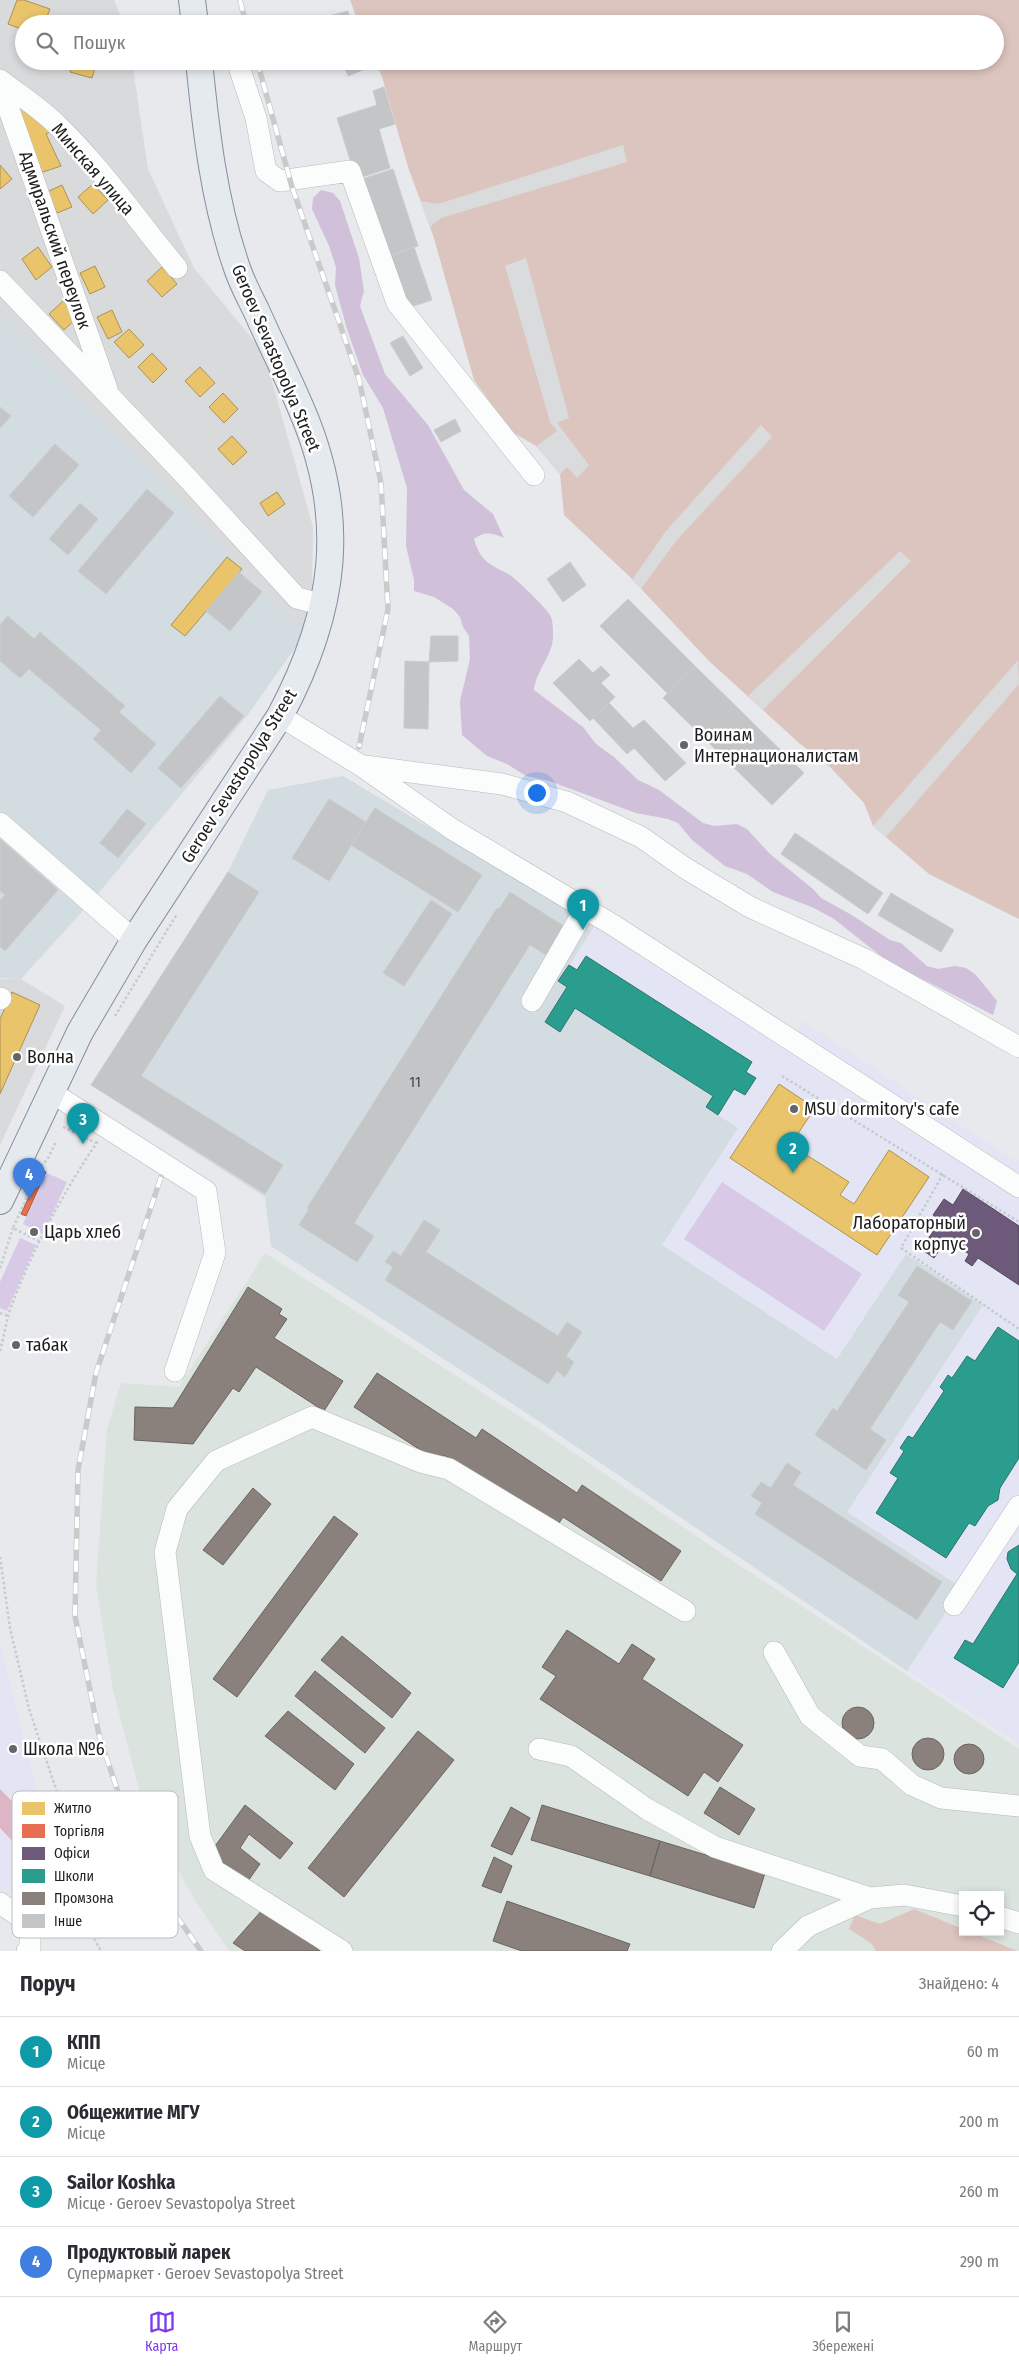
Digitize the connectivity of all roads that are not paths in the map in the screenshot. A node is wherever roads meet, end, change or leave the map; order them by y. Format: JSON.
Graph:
{"nodes":[{"id":1,"x":192,"y":0,"type":"edge"},
{"id":2,"x":194,"y":15,"type":"edge"},
{"id":3,"x":200,"y":70,"type":"edge"},
{"id":4,"x":240,"y":70,"type":"edge"},
{"id":5,"x":0,"y":80,"type":"edge"},
{"id":6,"x":0,"y":84,"type":"edge"},
{"id":7,"x":177,"y":268,"type":"dead end"},
{"id":8,"x":3,"y":292,"type":"edge"},
{"id":9,"x":110,"y":396,"type":"junction"},
{"id":10,"x":534,"y":475,"type":"dead end"},
{"id":11,"x":324,"y":605,"type":"junction"},
{"id":12,"x":280,"y":716,"type":"junction"},
{"id":13,"x":360,"y":765,"type":"junction"},
{"id":14,"x":0,"y":824,"type":"edge"},
{"id":15,"x":585,"y":909,"type":"junction"},
{"id":16,"x":134,"y":940,"type":"junction"},
{"id":17,"x":532,"y":1001,"type":"dead end"},
{"id":18,"x":1019,"y":1047,"type":"edge"},
{"id":19,"x":51,"y":1092,"type":"junction"},
{"id":20,"x":1019,"y":1187,"type":"edge"},
{"id":21,"x":0,"y":1201,"type":"edge"},
{"id":22,"x":175,"y":1371,"type":"dead end"},
{"id":23,"x":1019,"y":1506,"type":"edge"},
{"id":24,"x":954,"y":1605,"type":"dead end"},
{"id":25,"x":685,"y":1611,"type":"dead end"},
{"id":26,"x":774,"y":1652,"type":"dead end"},
{"id":27,"x":539,"y":1749,"type":"dead end"},
{"id":28,"x":1019,"y":1806,"type":"edge"},
{"id":29,"x":870,"y":1898,"type":"junction"},
{"id":30,"x":0,"y":1903,"type":"edge"},
{"id":31,"x":959,"y":1905,"type":"edge"},
{"id":32,"x":12,"y":1911,"type":"edge"},
{"id":33,"x":1004,"y":1918,"type":"edge"},
{"id":34,"x":1019,"y":1923,"type":"edge"},
{"id":35,"x":342,"y":1951,"type":"edge"},
{"id":36,"x":782,"y":1951,"type":"edge"}],
"edges":[{"from":1,"to":2,"type":"main road"},
{"from":3,"to":11,"type":"main road","name":"Geroev Sevastopolya Street"},
{"from":4,"to":10,"type":"street"},
{"from":5,"to":7,"type":"street","name":"Минская улица"},
{"from":6,"to":9,"type":"street","name":"Адмиральский переулок"},
{"from":8,"to":9,"type":"street"},
{"from":9,"to":11,"type":"street"},
{"from":11,"to":12,"type":"main road","name":"Geroev Sevastopolya Street"},
{"from":12,"to":13,"type":"street"},
{"from":12,"to":16,"type":"main road","name":"Geroev Sevastopolya Street"},
{"from":13,"to":15,"type":"street"},
{"from":13,"to":18,"type":"street"},
{"from":14,"to":16,"type":"street"},
{"from":15,"to":17,"type":"street"},
{"from":15,"to":20,"type":"street"},
{"from":16,"to":19,"type":"main road","name":"Geroev Sevastopolya Street"},
{"from":19,"to":21,"type":"main road","name":"Geroev Sevastopolya Street"},
{"from":19,"to":22,"type":"street"},
{"from":23,"to":24,"type":"street"},
{"from":25,"to":35,"type":"street"},
{"from":26,"to":28,"type":"street"},
{"from":27,"to":29,"type":"street"},
{"from":29,"to":31,"type":"street"},
{"from":29,"to":36,"type":"street"},
{"from":30,"to":32,"type":"street"},
{"from":33,"to":34,"type":"street"}]}
